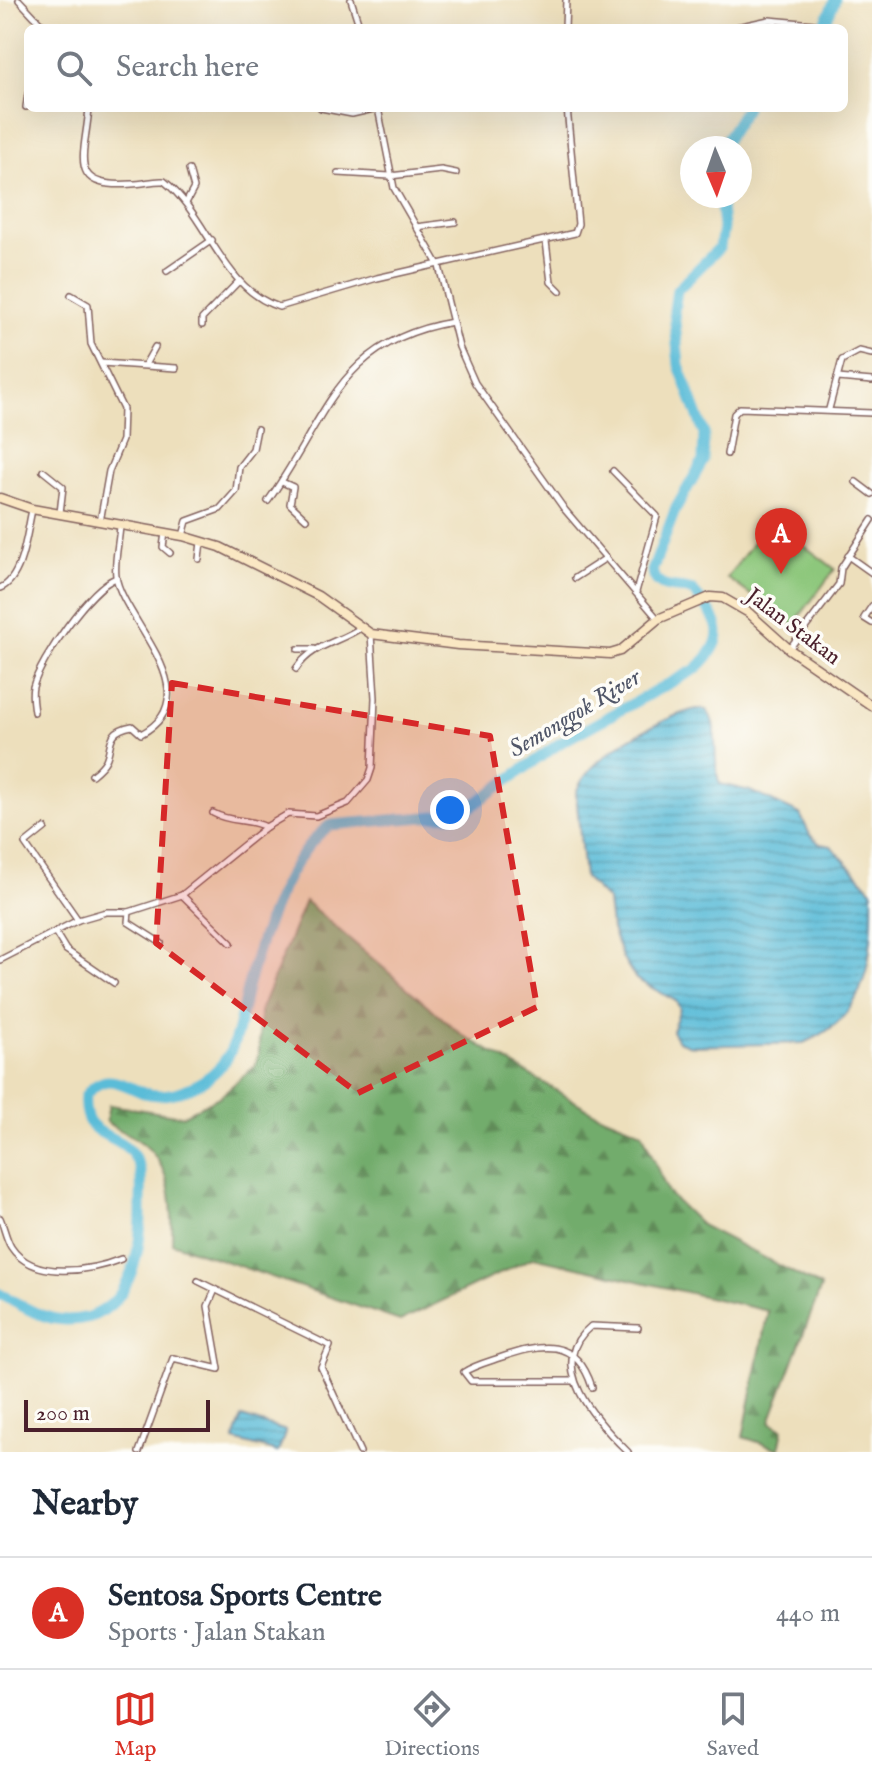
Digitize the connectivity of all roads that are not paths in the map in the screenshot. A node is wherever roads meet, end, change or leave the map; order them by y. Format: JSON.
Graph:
{"nodes":[{"id":1,"x":19,"y":0,"type":"edge"},
{"id":2,"x":32,"y":0,"type":"edge"},
{"id":3,"x":351,"y":0,"type":"edge"},
{"id":4,"x":566,"y":0,"type":"edge"},
{"id":5,"x":27,"y":9,"type":"junction"},
{"id":6,"x":41,"y":24,"type":"edge"},
{"id":7,"x":359,"y":24,"type":"edge"},
{"id":8,"x":565,"y":24,"type":"edge"},
{"id":9,"x":750,"y":24,"type":"edge"},
{"id":10,"x":814,"y":24,"type":"dead end"},
{"id":11,"x":89,"y":112,"type":"edge"},
{"id":12,"x":379,"y":112,"type":"edge"},
{"id":13,"x":567,"y":112,"type":"edge"},
{"id":14,"x":189,"y":170,"type":"dead end"},
{"id":15,"x":338,"y":173,"type":"dead end"},
{"id":16,"x":456,"y":173,"type":"dead end"},
{"id":17,"x":390,"y":176,"type":"junction"},
{"id":18,"x":186,"y":203,"type":"junction"},
{"id":19,"x":455,"y":222,"type":"dead end"},
{"id":20,"x":416,"y":227,"type":"junction"},
{"id":21,"x":212,"y":240,"type":"junction"},
{"id":22,"x":546,"y":241,"type":"junction"},
{"id":23,"x":439,"y":266,"type":"junction"},
{"id":24,"x":167,"y":271,"type":"dead end"},
{"id":25,"x":239,"y":281,"type":"junction"},
{"id":26,"x":560,"y":291,"type":"dead end"},
{"id":27,"x":71,"y":295,"type":"dead end"},
{"id":28,"x":453,"y":322,"type":"junction"},
{"id":29,"x":202,"y":325,"type":"dead end"},
{"id":30,"x":155,"y":347,"type":"dead end"},
{"id":31,"x":872,"y":354,"type":"edge"},
{"id":32,"x":101,"y":363,"type":"junction"},
{"id":33,"x":146,"y":363,"type":"junction"},
{"id":34,"x":176,"y":368,"type":"dead end"},
{"id":35,"x":838,"y":378,"type":"junction"},
{"id":36,"x":872,"y":381,"type":"edge"},
{"id":37,"x":829,"y":409,"type":"junction"},
{"id":38,"x":872,"y":413,"type":"edge"},
{"id":39,"x":257,"y":429,"type":"dead end"},
{"id":40,"x":727,"y":454,"type":"dead end"},
{"id":41,"x":43,"y":471,"type":"dead end"},
{"id":42,"x":613,"y":471,"type":"dead end"},
{"id":43,"x":282,"y":482,"type":"junction"},
{"id":44,"x":856,"y":482,"type":"dead end"},
{"id":45,"x":872,"y":494,"type":"edge"},
{"id":46,"x":0,"y":498,"type":"edge"},
{"id":47,"x":268,"y":501,"type":"dead end"},
{"id":48,"x":32,"y":509,"type":"junction"},
{"id":49,"x":60,"y":513,"type":"junction"},
{"id":50,"x":306,"y":519,"type":"dead end"},
{"id":51,"x":872,"y":520,"type":"edge"},
{"id":52,"x":100,"y":522,"type":"junction"},
{"id":53,"x":120,"y":526,"type":"junction"},
{"id":54,"x":165,"y":533,"type":"junction"},
{"id":55,"x":183,"y":536,"type":"junction"},
{"id":56,"x":201,"y":541,"type":"junction"},
{"id":57,"x":170,"y":553,"type":"dead end"},
{"id":58,"x":848,"y":556,"type":"junction"},
{"id":59,"x":606,"y":558,"type":"junction"},
{"id":60,"x":199,"y":559,"type":"dead end"},
{"id":61,"x":872,"y":573,"type":"edge"},
{"id":62,"x":116,"y":578,"type":"junction"},
{"id":63,"x":575,"y":578,"type":"dead end"},
{"id":64,"x":0,"y":588,"type":"edge"},
{"id":65,"x":636,"y":593,"type":"junction"},
{"id":66,"x":872,"y":606,"type":"edge"},
{"id":67,"x":658,"y":619,"type":"junction"},
{"id":68,"x":872,"y":623,"type":"edge"},
{"id":69,"x":363,"y":627,"type":"junction"},
{"id":70,"x":371,"y":634,"type":"junction"},
{"id":71,"x":298,"y":649,"type":"dead end"},
{"id":72,"x":315,"y":649,"type":"junction"},
{"id":73,"x":789,"y":649,"type":"junction"},
{"id":74,"x":296,"y":669,"type":"dead end"},
{"id":75,"x":872,"y":706,"type":"edge"},
{"id":76,"x":34,"y":712,"type":"dead end"},
{"id":77,"x":92,"y":775,"type":"dead end"},
{"id":78,"x":213,"y":813,"type":"dead end"},
{"id":79,"x":266,"y":827,"type":"junction"},
{"id":80,"x":45,"y":828,"type":"dead end"},
{"id":81,"x":182,"y":895,"type":"junction"},
{"id":82,"x":129,"y":912,"type":"junction"},
{"id":83,"x":78,"y":920,"type":"junction"},
{"id":84,"x":55,"y":932,"type":"junction"},
{"id":85,"x":161,"y":943,"type":"dead end"},
{"id":86,"x":231,"y":943,"type":"dead end"},
{"id":87,"x":0,"y":960,"type":"edge"},
{"id":88,"x":114,"y":983,"type":"dead end"},
{"id":89,"x":0,"y":1218,"type":"edge"},
{"id":90,"x":121,"y":1259,"type":"dead end"},
{"id":91,"x":198,"y":1281,"type":"dead end"},
{"id":92,"x":215,"y":1290,"type":"junction"},
{"id":93,"x":638,"y":1328,"type":"dead end"},
{"id":94,"x":571,"y":1355,"type":"junction"},
{"id":95,"x":573,"y":1381,"type":"junction"},
{"id":96,"x":592,"y":1387,"type":"dead end"},
{"id":97,"x":139,"y":1452,"type":"edge"},
{"id":98,"x":360,"y":1452,"type":"edge"},
{"id":99,"x":628,"y":1452,"type":"edge"}],
"edges":[{"from":1,"to":5,"type":"street"},
{"from":2,"to":5,"type":"street"},
{"from":3,"to":7,"type":"street"},
{"from":4,"to":8,"type":"street"},
{"from":5,"to":6,"type":"street"},
{"from":9,"to":10,"type":"street"},
{"from":11,"to":18,"type":"street"},
{"from":12,"to":17,"type":"street"},
{"from":13,"to":22,"type":"street"},
{"from":14,"to":18,"type":"street"},
{"from":15,"to":17,"type":"street"},
{"from":16,"to":17,"type":"street"},
{"from":17,"to":20,"type":"street"},
{"from":18,"to":21,"type":"street"},
{"from":19,"to":20,"type":"street"},
{"from":20,"to":23,"type":"street"},
{"from":21,"to":24,"type":"street"},
{"from":21,"to":25,"type":"street"},
{"from":22,"to":23,"type":"street"},
{"from":22,"to":26,"type":"street"},
{"from":23,"to":25,"type":"street"},
{"from":23,"to":28,"type":"street"},
{"from":25,"to":29,"type":"street"},
{"from":27,"to":32,"type":"street"},
{"from":28,"to":43,"type":"street"},
{"from":28,"to":59,"type":"street"},
{"from":30,"to":33,"type":"street"},
{"from":31,"to":35,"type":"street"},
{"from":32,"to":33,"type":"street"},
{"from":32,"to":52,"type":"street"},
{"from":33,"to":34,"type":"street"},
{"from":35,"to":36,"type":"street"},
{"from":35,"to":37,"type":"street"},
{"from":37,"to":38,"type":"street"},
{"from":37,"to":40,"type":"street"},
{"from":39,"to":55,"type":"street"},
{"from":41,"to":49,"type":"street"},
{"from":42,"to":65,"type":"street"},
{"from":43,"to":47,"type":"street"},
{"from":43,"to":50,"type":"street"},
{"from":44,"to":45,"type":"street"},
{"from":46,"to":48,"type":"main road"},
{"from":48,"to":49,"type":"main road"},
{"from":48,"to":64,"type":"street"},
{"from":49,"to":52,"type":"main road"},
{"from":51,"to":58,"type":"street"},
{"from":52,"to":53,"type":"main road"},
{"from":53,"to":54,"type":"main road"},
{"from":53,"to":62,"type":"street"},
{"from":54,"to":55,"type":"main road"},
{"from":54,"to":57,"type":"street"},
{"from":55,"to":56,"type":"main road"},
{"from":56,"to":60,"type":"street"},
{"from":56,"to":69,"type":"main road"},
{"from":58,"to":61,"type":"street"},
{"from":58,"to":73,"type":"street"},
{"from":59,"to":63,"type":"street"},
{"from":59,"to":65,"type":"street"},
{"from":62,"to":76,"type":"street"},
{"from":62,"to":77,"type":"street"},
{"from":65,"to":67,"type":"street"},
{"from":66,"to":68,"type":"street"},
{"from":67,"to":70,"type":"main road","name":"Jalan Stakan"},
{"from":67,"to":73,"type":"main road","name":"Jalan Stakan"},
{"from":69,"to":70,"type":"main road"},
{"from":69,"to":72,"type":"street"},
{"from":70,"to":79,"type":"street"},
{"from":71,"to":72,"type":"street"},
{"from":72,"to":74,"type":"street"},
{"from":73,"to":75,"type":"main road","name":"Jalan Stakan"},
{"from":78,"to":79,"type":"street"},
{"from":79,"to":81,"type":"street"},
{"from":80,"to":83,"type":"street"},
{"from":81,"to":82,"type":"street"},
{"from":81,"to":86,"type":"street"},
{"from":82,"to":83,"type":"street"},
{"from":82,"to":85,"type":"street"},
{"from":83,"to":84,"type":"street"},
{"from":84,"to":87,"type":"street"},
{"from":84,"to":88,"type":"street"},
{"from":89,"to":90,"type":"street"},
{"from":91,"to":92,"type":"street"},
{"from":92,"to":97,"type":"street"},
{"from":92,"to":98,"type":"street"},
{"from":93,"to":94,"type":"street"},
{"from":94,"to":95,"type":"street"},
{"from":94,"to":95,"type":"street"},
{"from":94,"to":96,"type":"street"},
{"from":95,"to":99,"type":"street"}]}
